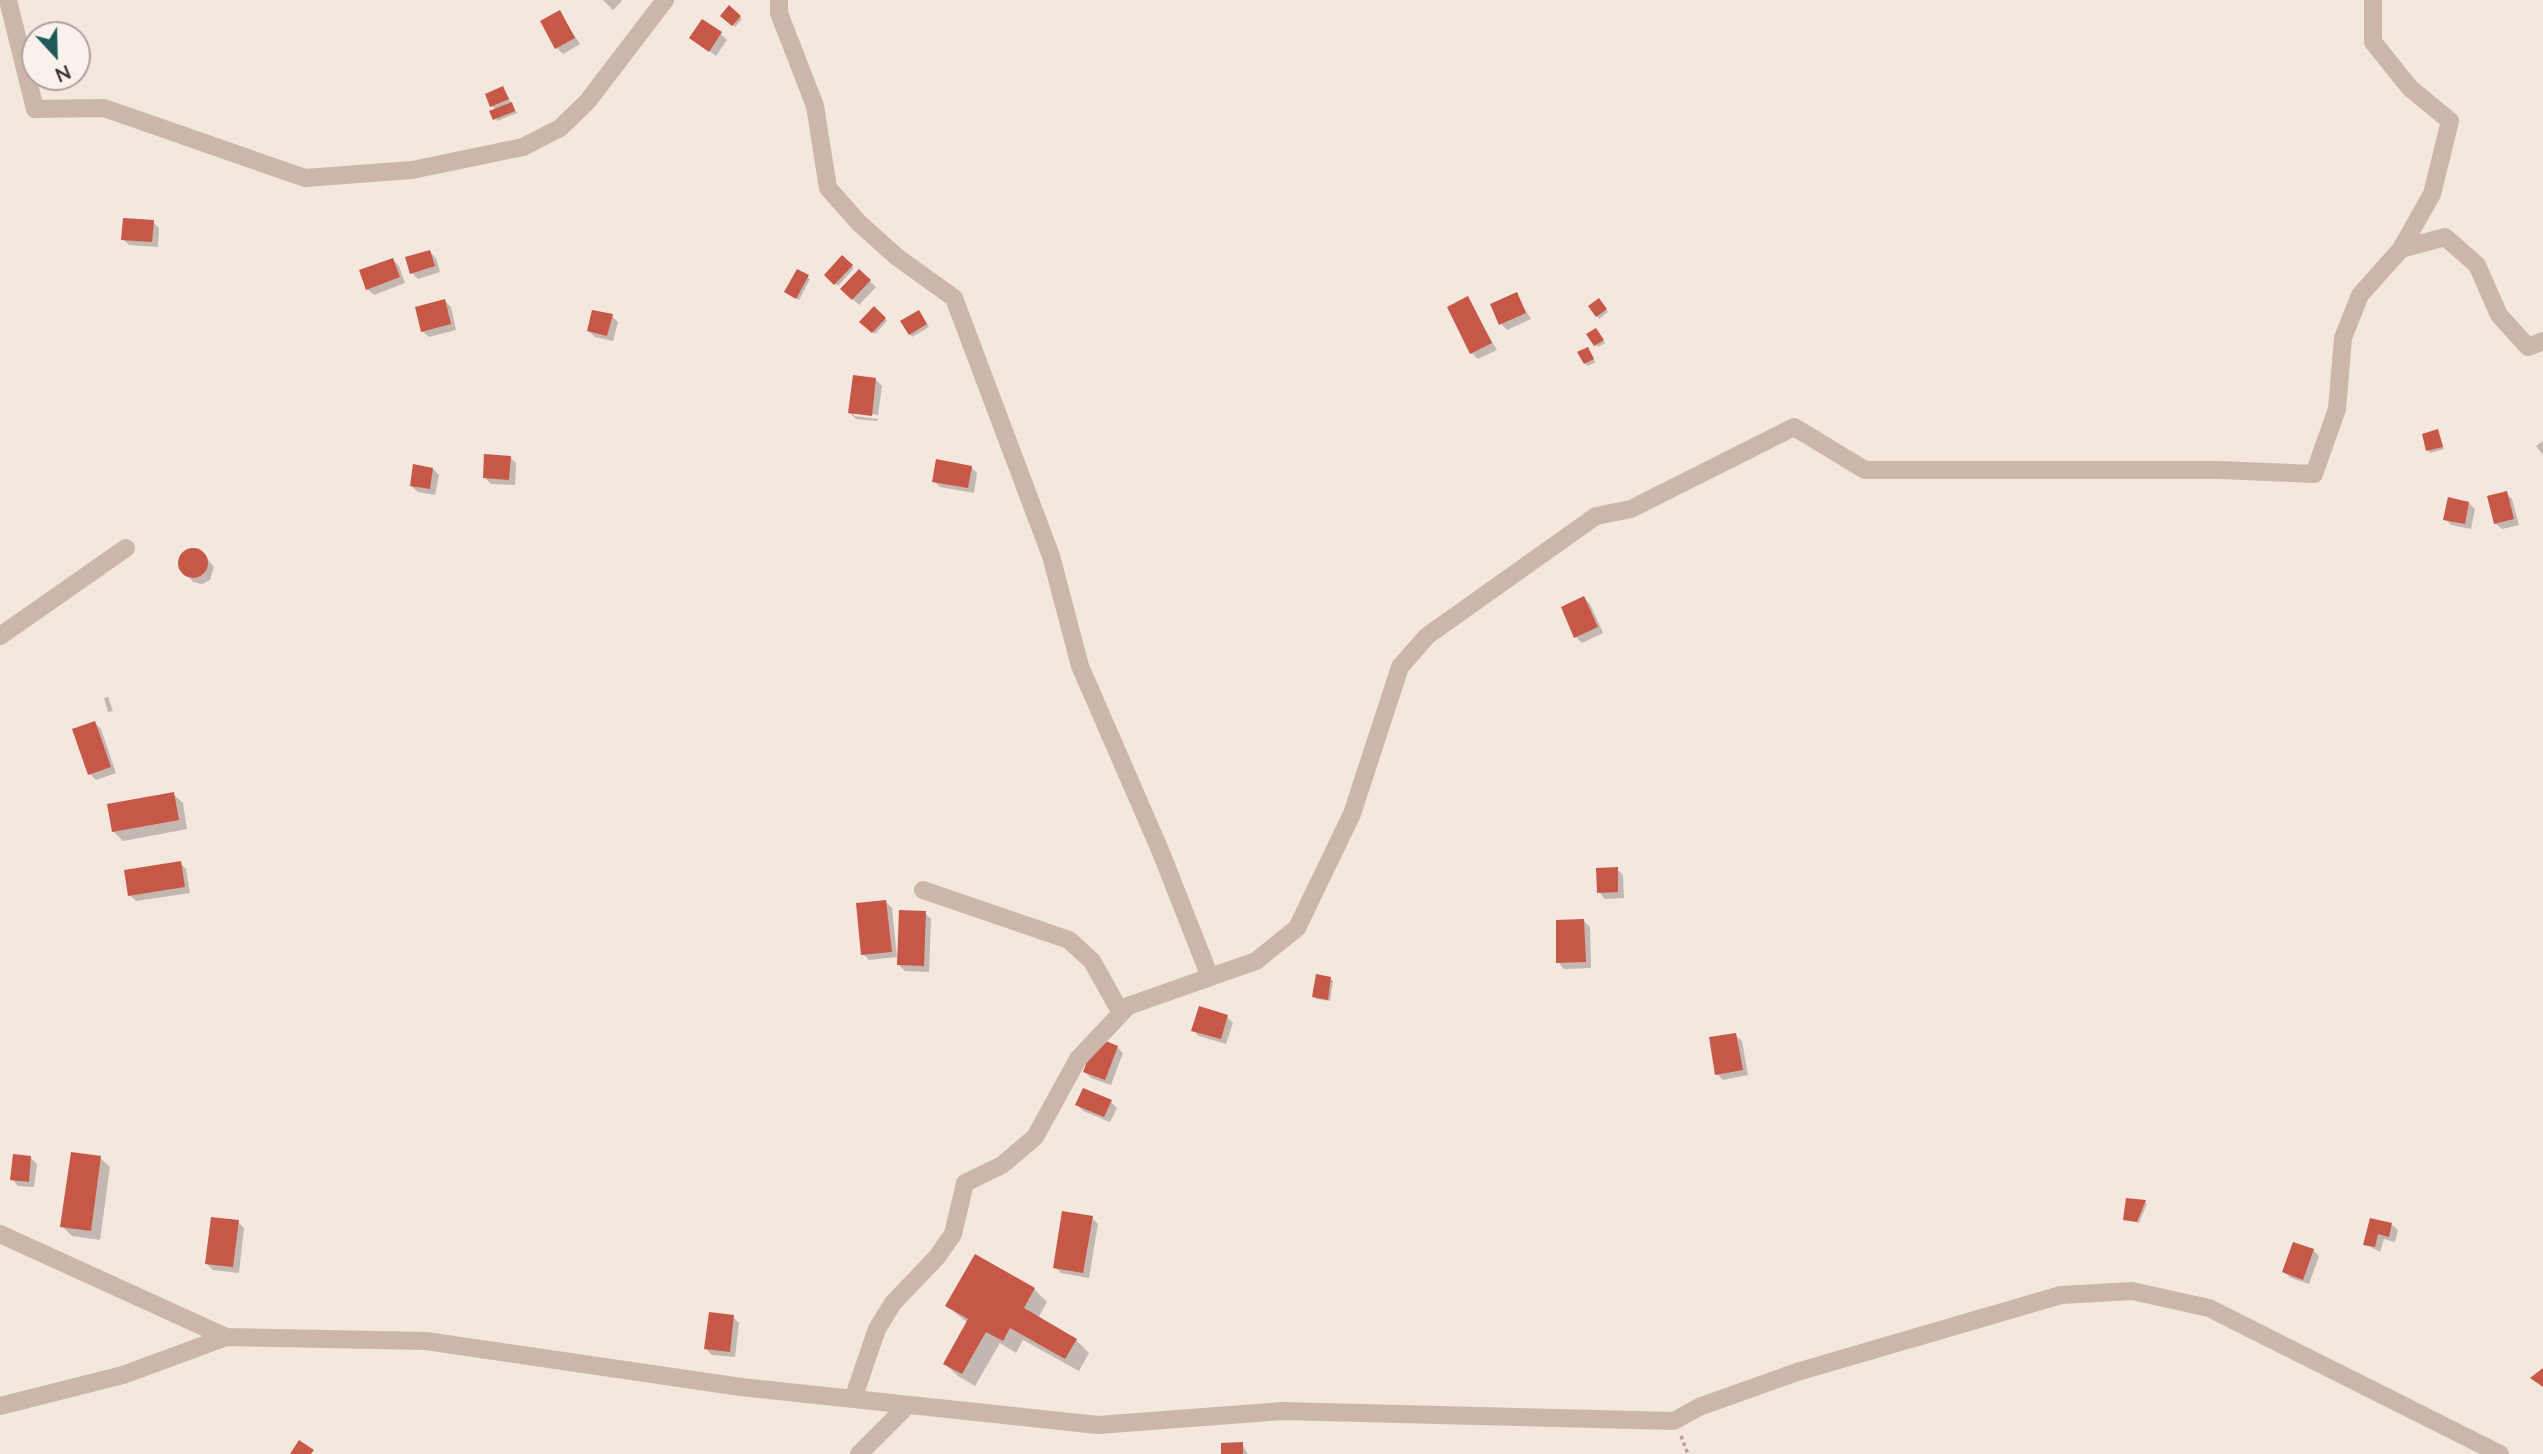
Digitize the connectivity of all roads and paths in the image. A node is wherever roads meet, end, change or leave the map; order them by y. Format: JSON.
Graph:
{"nodes":[{"id":1,"x":8,"y":0,"type":"edge"},
{"id":2,"x":665,"y":0,"type":"edge"},
{"id":3,"x":779,"y":0,"type":"edge"},
{"id":4,"x":2373,"y":0,"type":"edge"},
{"id":5,"x":2401,"y":249,"type":"junction"},
{"id":6,"x":2543,"y":341,"type":"edge"},
{"id":7,"x":126,"y":548,"type":"dead end"},
{"id":8,"x":0,"y":636,"type":"edge"},
{"id":9,"x":923,"y":891,"type":"dead end"},
{"id":10,"x":1210,"y":977,"type":"junction"},
{"id":11,"x":1121,"y":1013,"type":"junction"},
{"id":12,"x":0,"y":1234,"type":"edge"},
{"id":13,"x":226,"y":1337,"type":"junction"},
{"id":14,"x":853,"y":1399,"type":"junction"},
{"id":15,"x":908,"y":1405,"type":"junction"},
{"id":16,"x":0,"y":1406,"type":"edge"},
{"id":17,"x":859,"y":1454,"type":"edge"},
{"id":18,"x":2500,"y":1454,"type":"edge"}],
"edges":[{"from":1,"to":2,"type":"street"},
{"from":3,"to":10,"type":"street"},
{"from":4,"to":5,"type":"street"},
{"from":5,"to":6,"type":"street"},
{"from":5,"to":10,"type":"street"},
{"from":7,"to":8,"type":"street"},
{"from":9,"to":11,"type":"street"},
{"from":10,"to":11,"type":"street"},
{"from":11,"to":14,"type":"street"},
{"from":12,"to":13,"type":"street"},
{"from":13,"to":14,"type":"street"},
{"from":13,"to":16,"type":"street"},
{"from":14,"to":15,"type":"street"},
{"from":15,"to":17,"type":"street"},
{"from":15,"to":18,"type":"street"}]}
